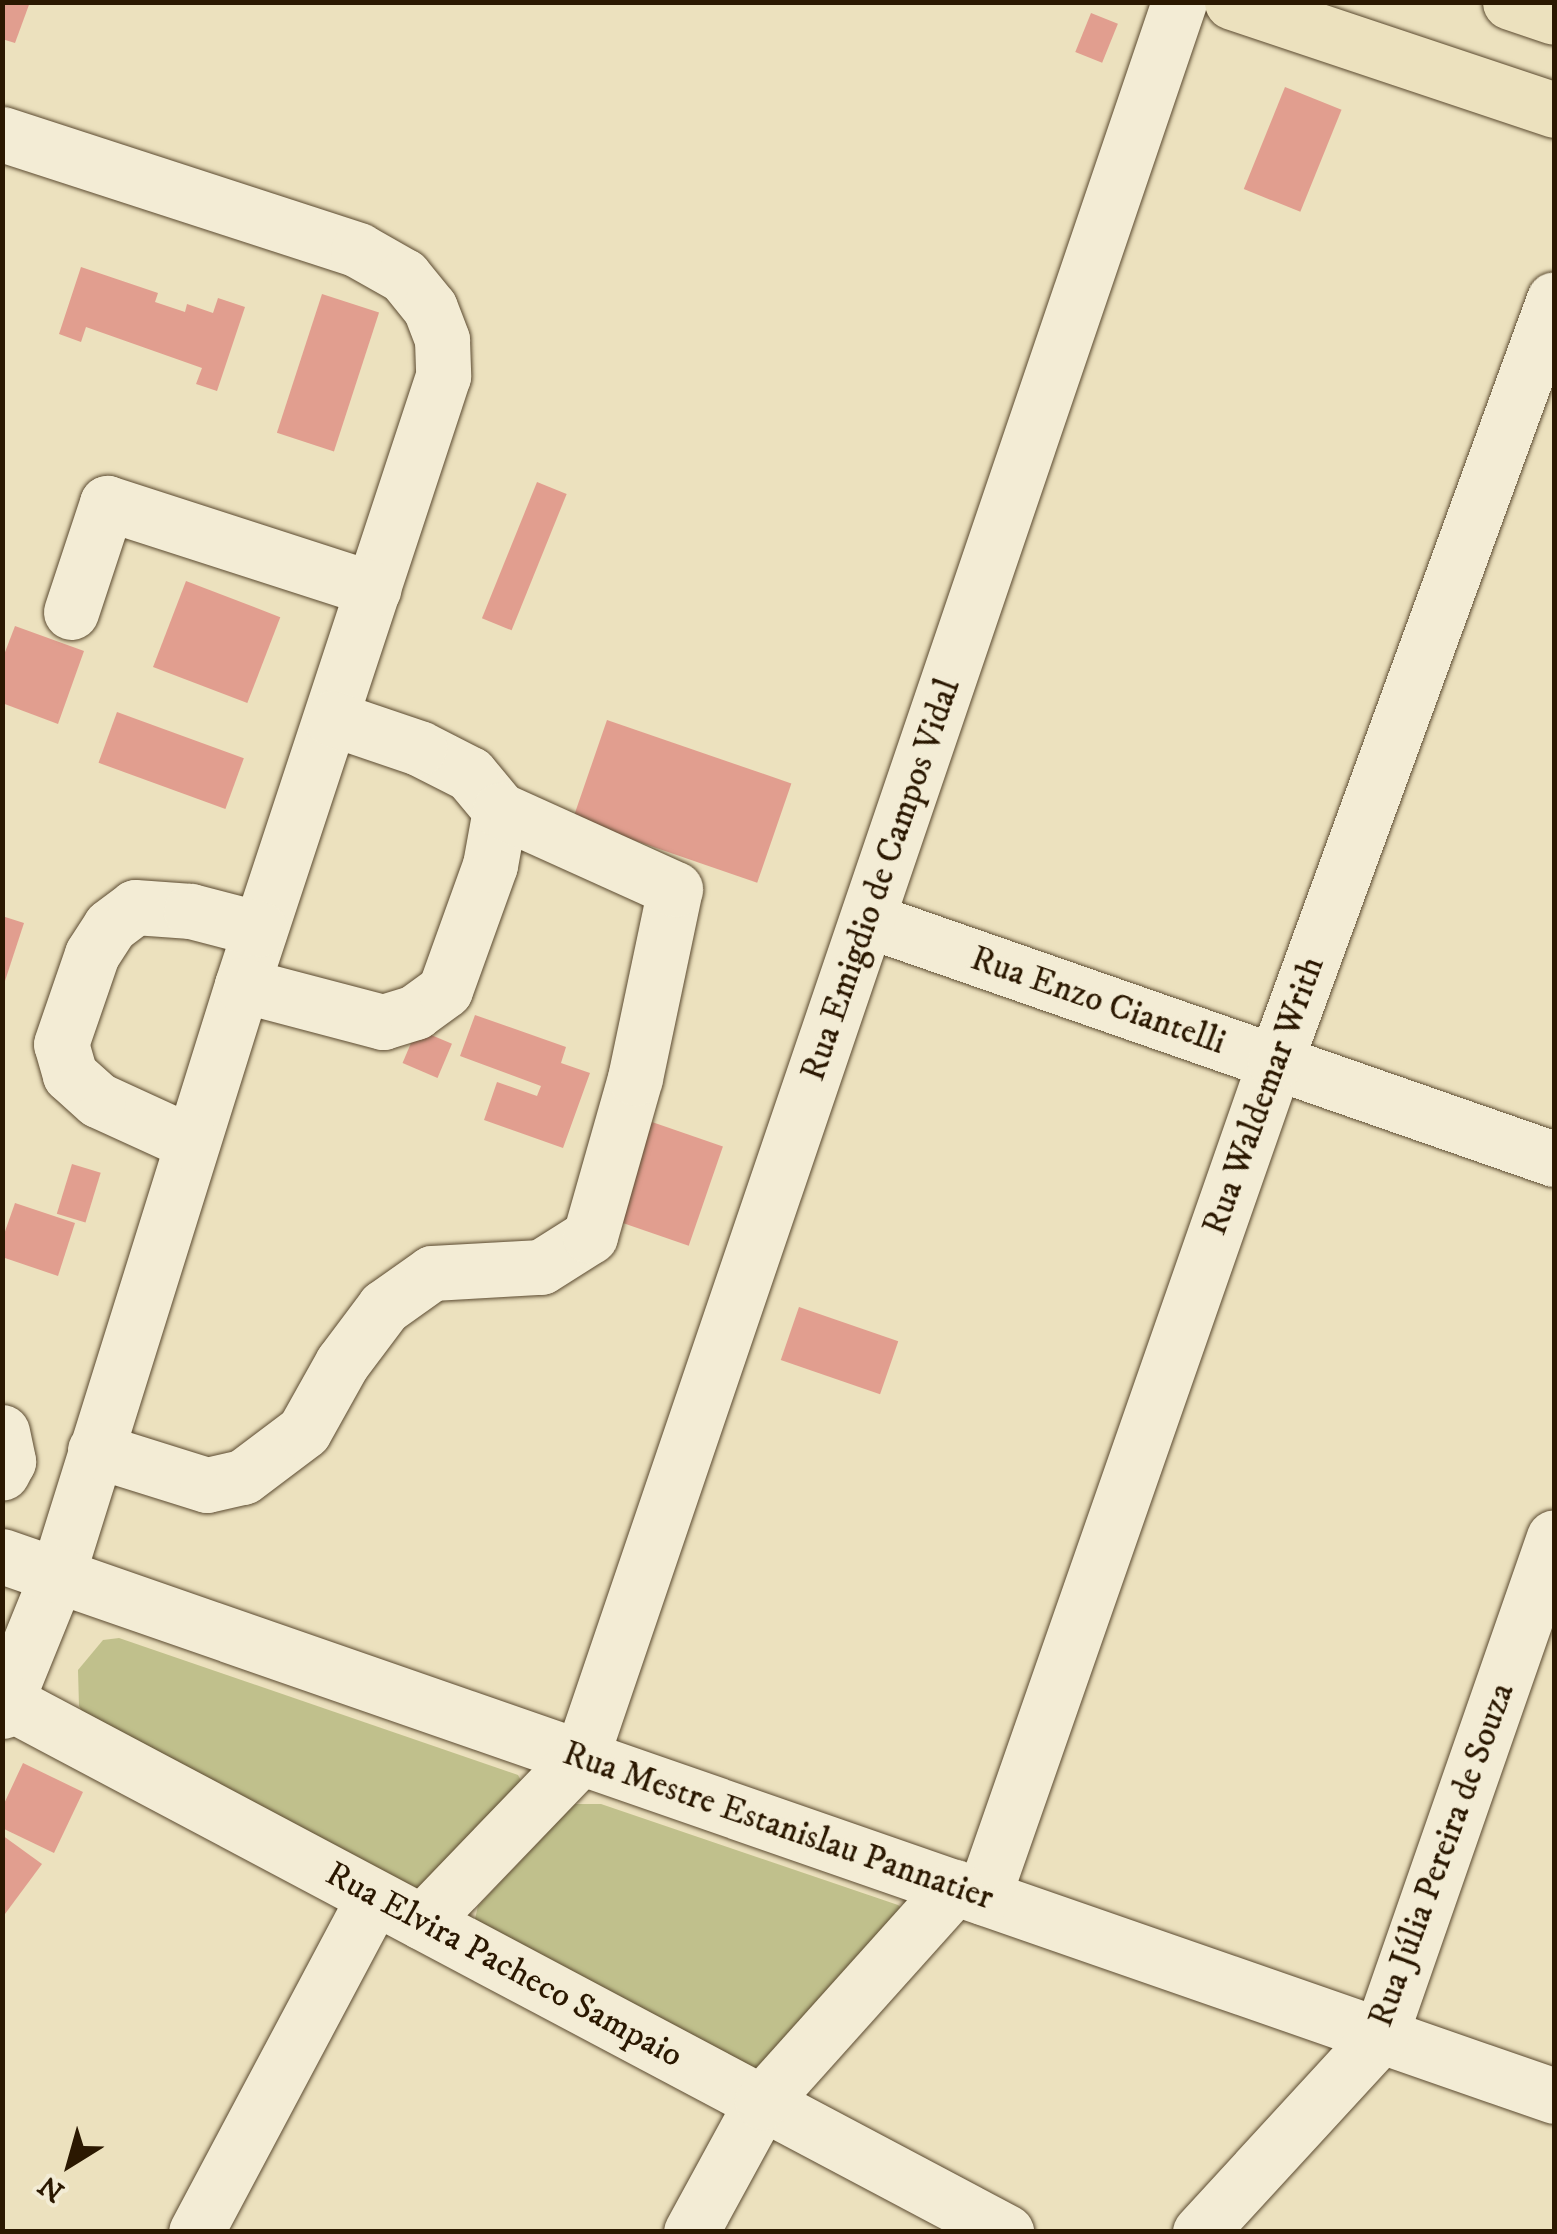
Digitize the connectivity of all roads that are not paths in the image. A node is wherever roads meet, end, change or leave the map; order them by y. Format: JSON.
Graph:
{"nodes":[{"id":1,"x":1179,"y":2,"type":"edge"},
{"id":2,"x":1232,"y":2,"type":"edge"},
{"id":3,"x":1510,"y":2,"type":"edge"},
{"id":4,"x":1554,"y":17,"type":"edge"},
{"id":5,"x":1554,"y":110,"type":"edge"},
{"id":6,"x":2,"y":134,"type":"edge"},
{"id":7,"x":1554,"y":299,"type":"edge"},
{"id":8,"x":374,"y":589,"type":"junction"},
{"id":9,"x":72,"y":612,"type":"dead end"},
{"id":10,"x":331,"y":718,"type":"junction"},
{"id":11,"x":500,"y":810,"type":"junction"},
{"id":12,"x":868,"y":920,"type":"junction"},
{"id":13,"x":260,"y":928,"type":"junction"},
{"id":14,"x":242,"y":985,"type":"junction"},
{"id":15,"x":1275,"y":1062,"type":"junction"},
{"id":16,"x":192,"y":1143,"type":"junction"},
{"id":17,"x":1554,"y":1159,"type":"edge"},
{"id":18,"x":2,"y":1432,"type":"edge"},
{"id":19,"x":95,"y":1450,"type":"junction"},
{"id":20,"x":2,"y":1473,"type":"edge"},
{"id":21,"x":1554,"y":1537,"type":"edge"},
{"id":22,"x":2,"y":1556,"type":"edge"},
{"id":23,"x":58,"y":1574,"type":"junction"},
{"id":24,"x":4,"y":1704,"type":"edge"},
{"id":25,"x":581,"y":1757,"type":"junction"},
{"id":26,"x":969,"y":1892,"type":"junction"},
{"id":27,"x":374,"y":1897,"type":"junction"},
{"id":28,"x":422,"y":1922,"type":"junction"},
{"id":29,"x":1380,"y":2036,"type":"junction"},
{"id":30,"x":1554,"y":2096,"type":"edge"},
{"id":31,"x":762,"y":2102,"type":"junction"},
{"id":32,"x":196,"y":2232,"type":"edge"},
{"id":33,"x":691,"y":2232,"type":"edge"},
{"id":34,"x":1006,"y":2232,"type":"edge"},
{"id":35,"x":1200,"y":2232,"type":"edge"}],
"edges":[{"from":1,"to":12,"type":"street","name":"Rua Emigdio de Campos Vidal"},
{"from":2,"to":5,"type":"main road"},
{"from":3,"to":4,"type":"main road"},
{"from":6,"to":8,"type":"street"},
{"from":7,"to":15,"type":"street","name":"Rua Waldemar Writh"},
{"from":8,"to":9,"type":"street"},
{"from":8,"to":10,"type":"street"},
{"from":10,"to":11,"type":"street"},
{"from":10,"to":13,"type":"street"},
{"from":11,"to":14,"type":"street"},
{"from":11,"to":19,"type":"street"},
{"from":12,"to":15,"type":"street","name":"Rua Enzo Ciantelli"},
{"from":12,"to":25,"type":"street","name":"Rua Emigdio de Campos Vidal"},
{"from":13,"to":14,"type":"street"},
{"from":13,"to":16,"type":"street"},
{"from":14,"to":16,"type":"street"},
{"from":15,"to":17,"type":"street","name":"Rua Enzo Ciantelli"},
{"from":15,"to":26,"type":"street","name":"Rua Waldemar Writh"},
{"from":16,"to":19,"type":"street"},
{"from":18,"to":20,"type":"street"},
{"from":19,"to":23,"type":"street"},
{"from":21,"to":29,"type":"street","name":"Rua Júlia Pereira de Souza"},
{"from":22,"to":23,"type":"street","name":"Rua Mestre Estanislau Pannatier"},
{"from":23,"to":24,"type":"street"},
{"from":23,"to":25,"type":"street","name":"Rua Mestre Estanislau Pannatier"},
{"from":24,"to":27,"type":"street","name":"Rua Elvira Pacheco Sampaio"},
{"from":25,"to":26,"type":"street","name":"Rua Mestre Estanislau Pannatier"},
{"from":25,"to":28,"type":"street"},
{"from":26,"to":29,"type":"street","name":"Rua Mestre Estanislau Pannatier"},
{"from":26,"to":31,"type":"street","name":"Rua Waldemar Writh"},
{"from":27,"to":28,"type":"street","name":"Rua Elvira Pacheco Sampaio"},
{"from":27,"to":32,"type":"street"},
{"from":28,"to":31,"type":"street","name":"Rua Elvira Pacheco Sampaio"},
{"from":29,"to":30,"type":"street","name":"Rua Mestre Estanislau Pannatier"},
{"from":29,"to":35,"type":"street","name":"Rua Júlia Pereira de Souza"},
{"from":31,"to":33,"type":"street","name":"Rua Waldemar Writh"},
{"from":31,"to":34,"type":"street","name":"Rua Elvira Pacheco Sampaio"}]}
